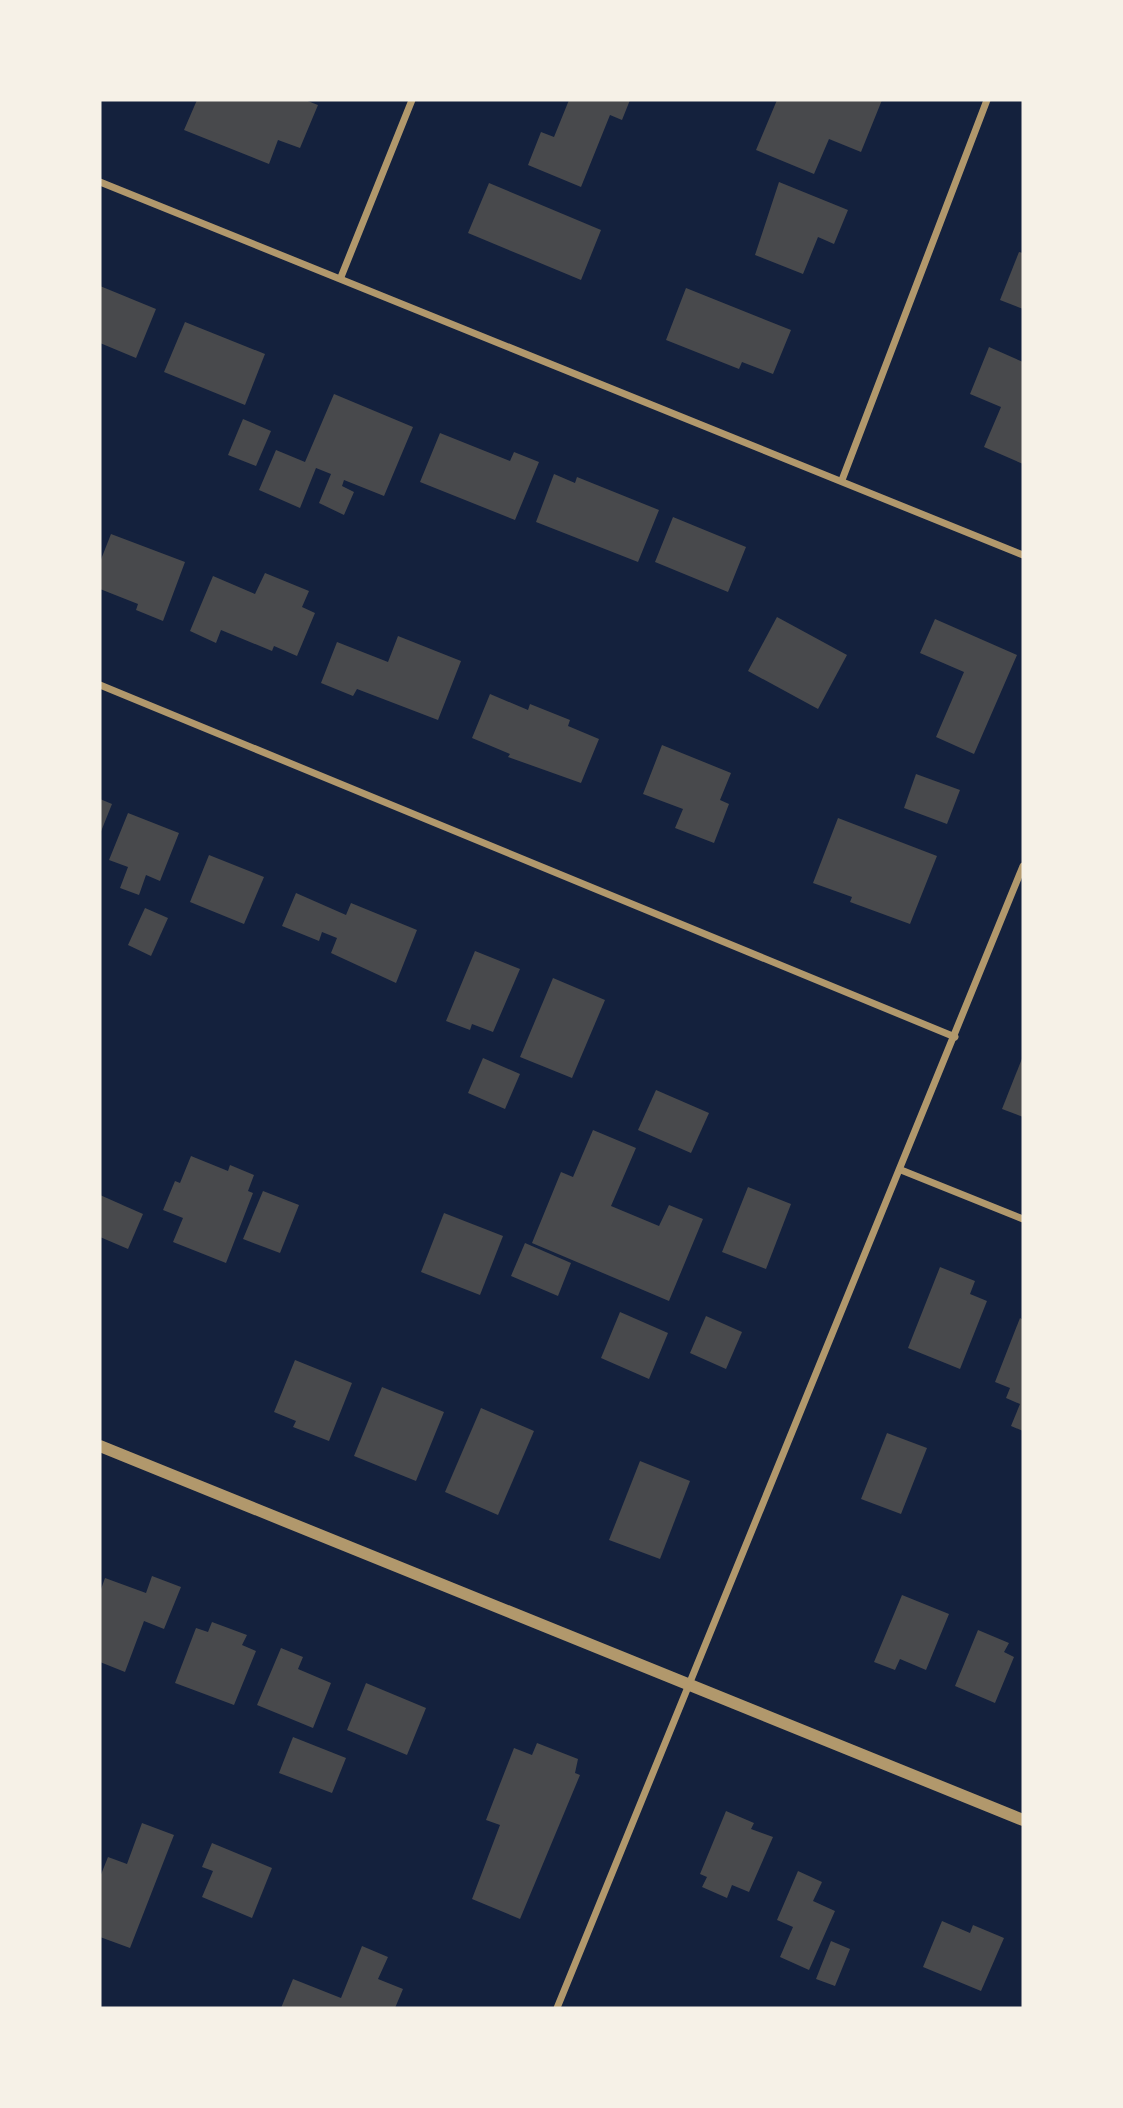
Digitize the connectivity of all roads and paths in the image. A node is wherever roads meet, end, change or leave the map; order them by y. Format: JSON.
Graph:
{"nodes":[{"id":1,"x":412,"y":100,"type":"edge"},
{"id":2,"x":988,"y":100,"type":"edge"},
{"id":3,"x":100,"y":182,"type":"edge"},
{"id":4,"x":341,"y":277,"type":"junction"},
{"id":5,"x":842,"y":480,"type":"junction"},
{"id":6,"x":1023,"y":555,"type":"edge"},
{"id":7,"x":100,"y":685,"type":"edge"},
{"id":8,"x":1023,"y":866,"type":"edge"},
{"id":9,"x":956,"y":1037,"type":"junction"},
{"id":10,"x":901,"y":1170,"type":"junction"},
{"id":11,"x":1023,"y":1219,"type":"edge"},
{"id":12,"x":100,"y":1446,"type":"edge"},
{"id":13,"x":688,"y":1685,"type":"junction"},
{"id":14,"x":1023,"y":1820,"type":"edge"},
{"id":15,"x":557,"y":2008,"type":"edge"}],
"edges":[{"from":1,"to":4,"type":"street"},
{"from":2,"to":5,"type":"street"},
{"from":3,"to":4,"type":"street"},
{"from":4,"to":5,"type":"street"},
{"from":5,"to":6,"type":"street"},
{"from":7,"to":9,"type":"street"},
{"from":8,"to":9,"type":"street"},
{"from":9,"to":10,"type":"street"},
{"from":10,"to":11,"type":"street"},
{"from":10,"to":13,"type":"street"},
{"from":12,"to":13,"type":"street"},
{"from":13,"to":14,"type":"street"},
{"from":13,"to":15,"type":"street"}]}
